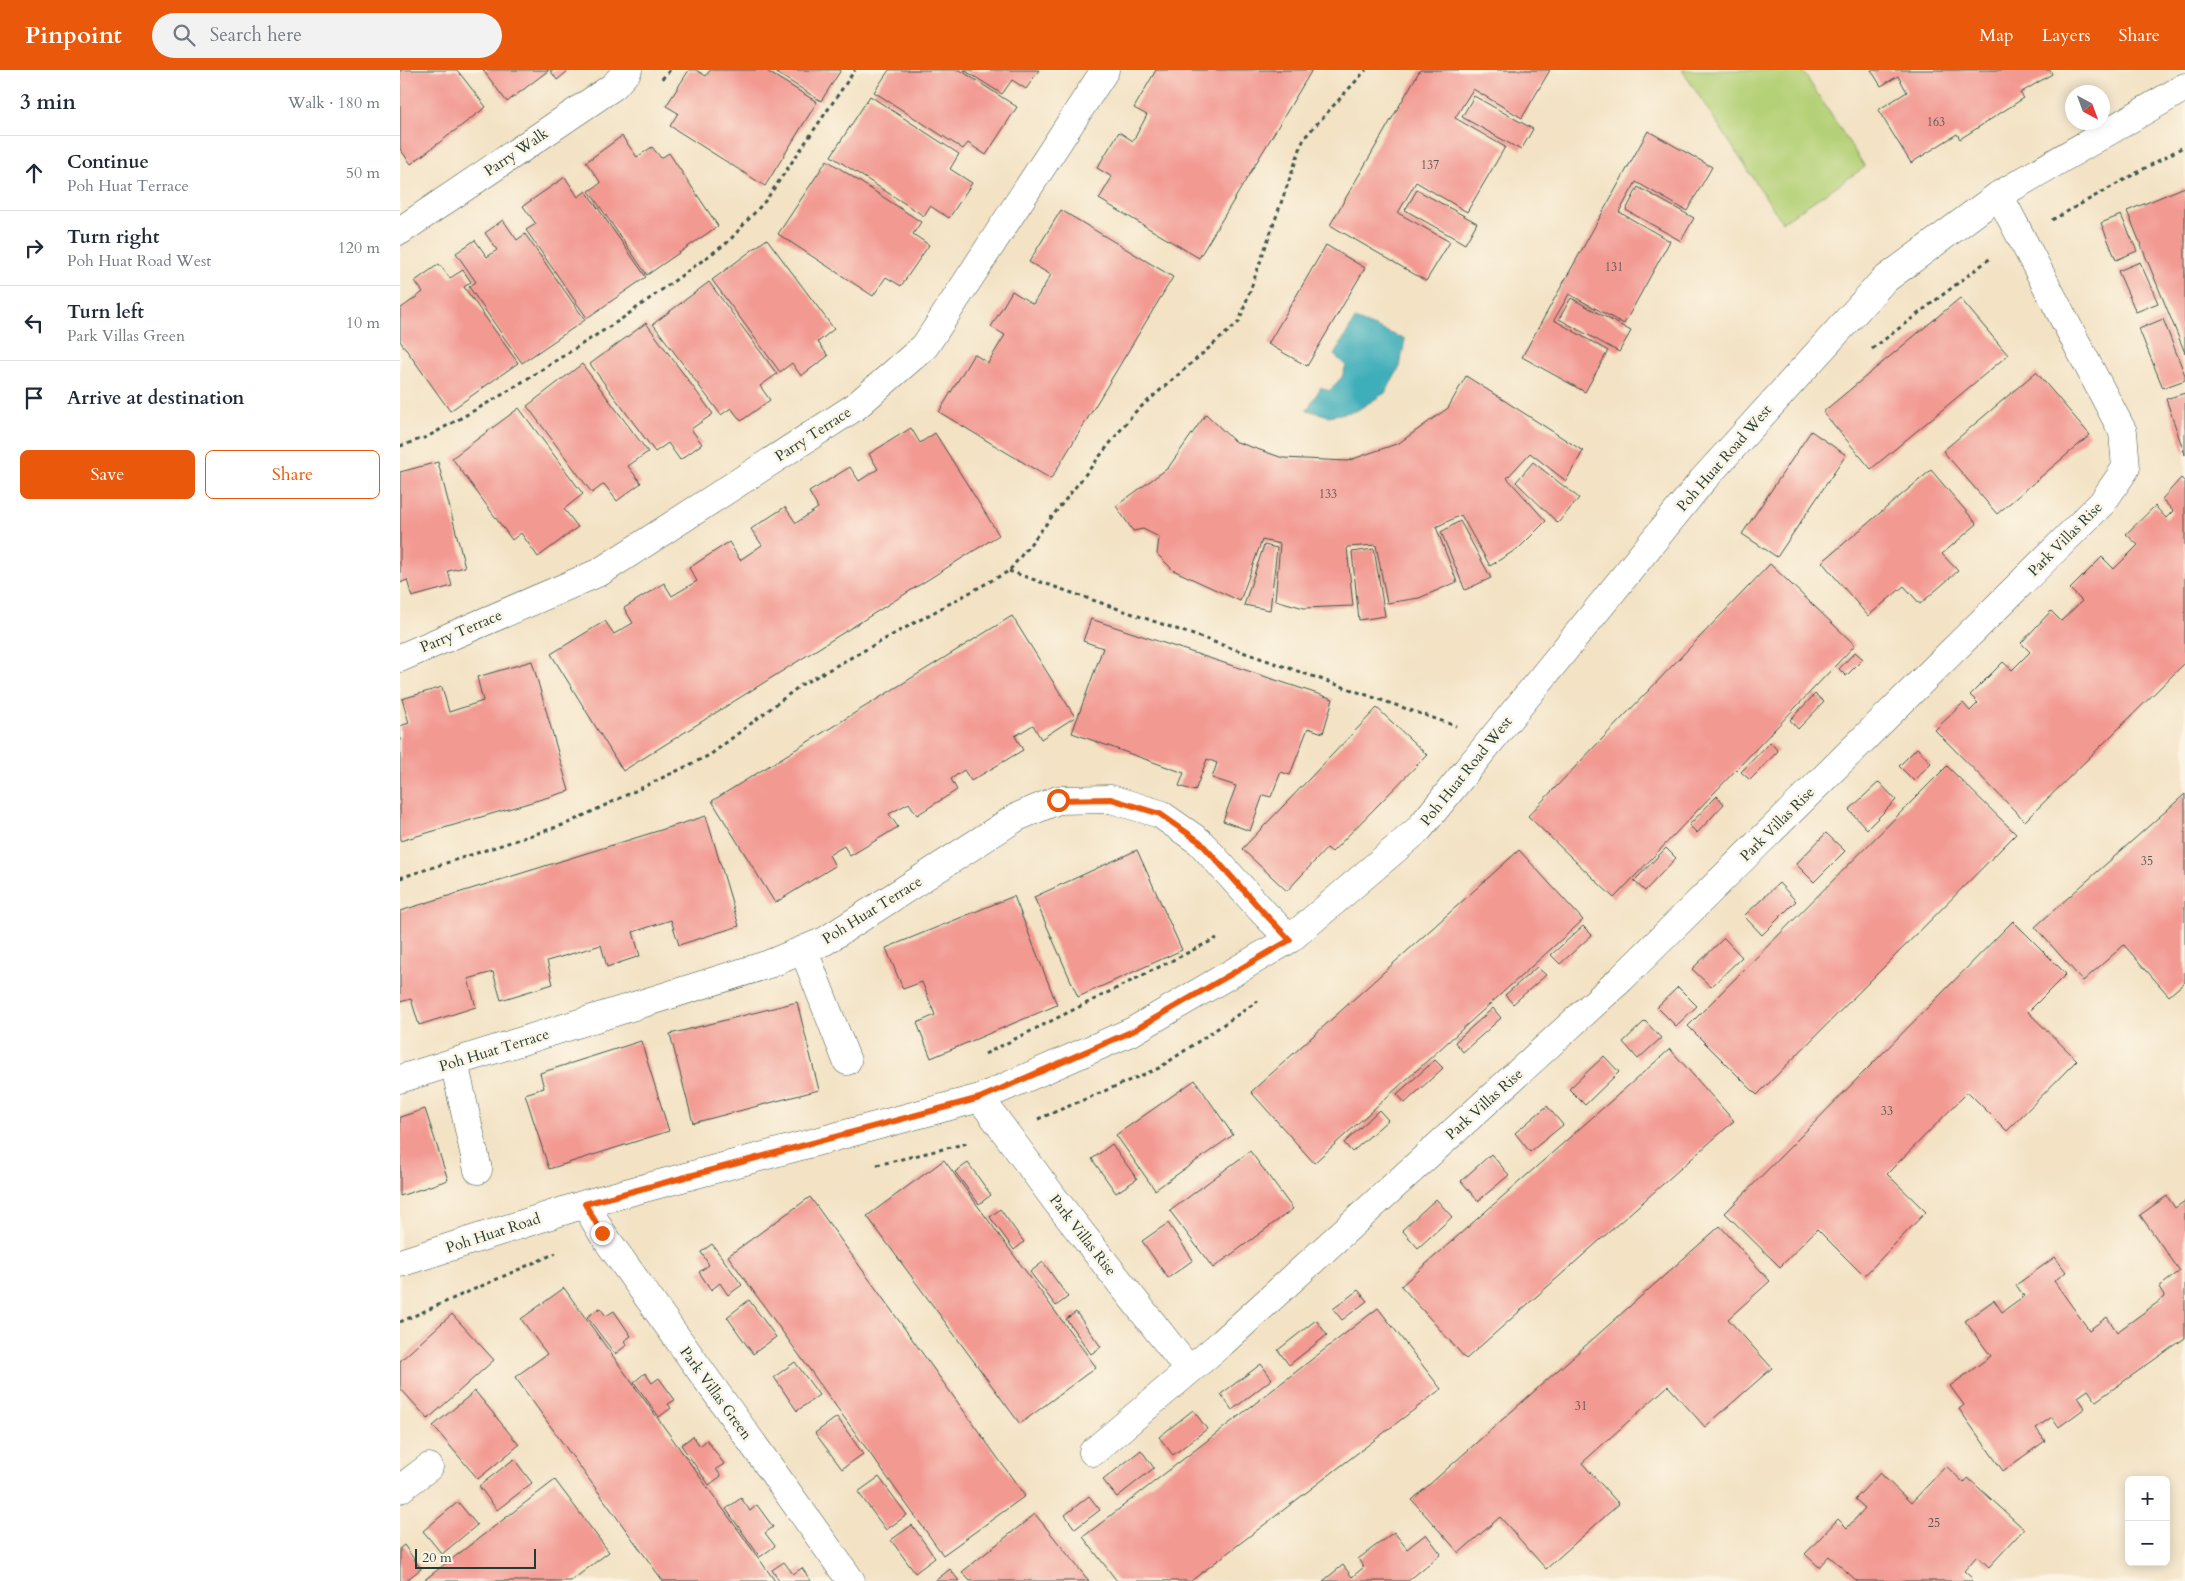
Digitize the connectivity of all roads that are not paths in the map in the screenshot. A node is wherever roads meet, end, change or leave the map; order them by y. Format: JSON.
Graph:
{"nodes":[{"id":1,"x":628,"y":70,"type":"edge"},
{"id":2,"x":1105,"y":70,"type":"edge"},
{"id":3,"x":2185,"y":87,"type":"edge"},
{"id":4,"x":1999,"y":196,"type":"junction"},
{"id":5,"x":400,"y":230,"type":"edge"},
{"id":6,"x":400,"y":658,"type":"edge"},
{"id":7,"x":1290,"y":940,"type":"junction"},
{"id":8,"x":804,"y":951,"type":"junction"},
{"id":9,"x":847,"y":1061,"type":"dead end"},
{"id":10,"x":454,"y":1062,"type":"junction"},
{"id":11,"x":400,"y":1079,"type":"edge"},
{"id":12,"x":980,"y":1098,"type":"junction"},
{"id":13,"x":478,"y":1170,"type":"dead end"},
{"id":14,"x":585,"y":1204,"type":"junction"},
{"id":15,"x":400,"y":1263,"type":"edge"},
{"id":16,"x":1189,"y":1370,"type":"junction"},
{"id":17,"x":1093,"y":1452,"type":"dead end"},
{"id":18,"x":429,"y":1467,"type":"dead end"},
{"id":19,"x":400,"y":1489,"type":"edge"},
{"id":20,"x":851,"y":1581,"type":"edge"}],
"edges":[{"from":1,"to":5,"type":"street","name":"Parry Walk"},
{"from":2,"to":6,"type":"street","name":"Parry Terrace"},
{"from":3,"to":4,"type":"street","name":"Poh Huat Road West"},
{"from":4,"to":7,"type":"street","name":"Poh Huat Road West"},
{"from":4,"to":16,"type":"street","name":"Park Villas Rise"},
{"from":7,"to":8,"type":"street","name":"Poh Huat Terrace"},
{"from":7,"to":12,"type":"street","name":"Poh Huat Road West"},
{"from":8,"to":9,"type":"street"},
{"from":8,"to":10,"type":"street","name":"Poh Huat Terrace"},
{"from":10,"to":11,"type":"street","name":"Poh Huat Terrace"},
{"from":10,"to":13,"type":"street"},
{"from":12,"to":14,"type":"street","name":"Poh Huat Road West"},
{"from":12,"to":16,"type":"street","name":"Park Villas Rise"},
{"from":14,"to":15,"type":"street","name":"Poh Huat Road"},
{"from":14,"to":20,"type":"street","name":"Park Villas Green"},
{"from":16,"to":17,"type":"street","name":"Park Villas Rise"},
{"from":18,"to":19,"type":"street"}]}
